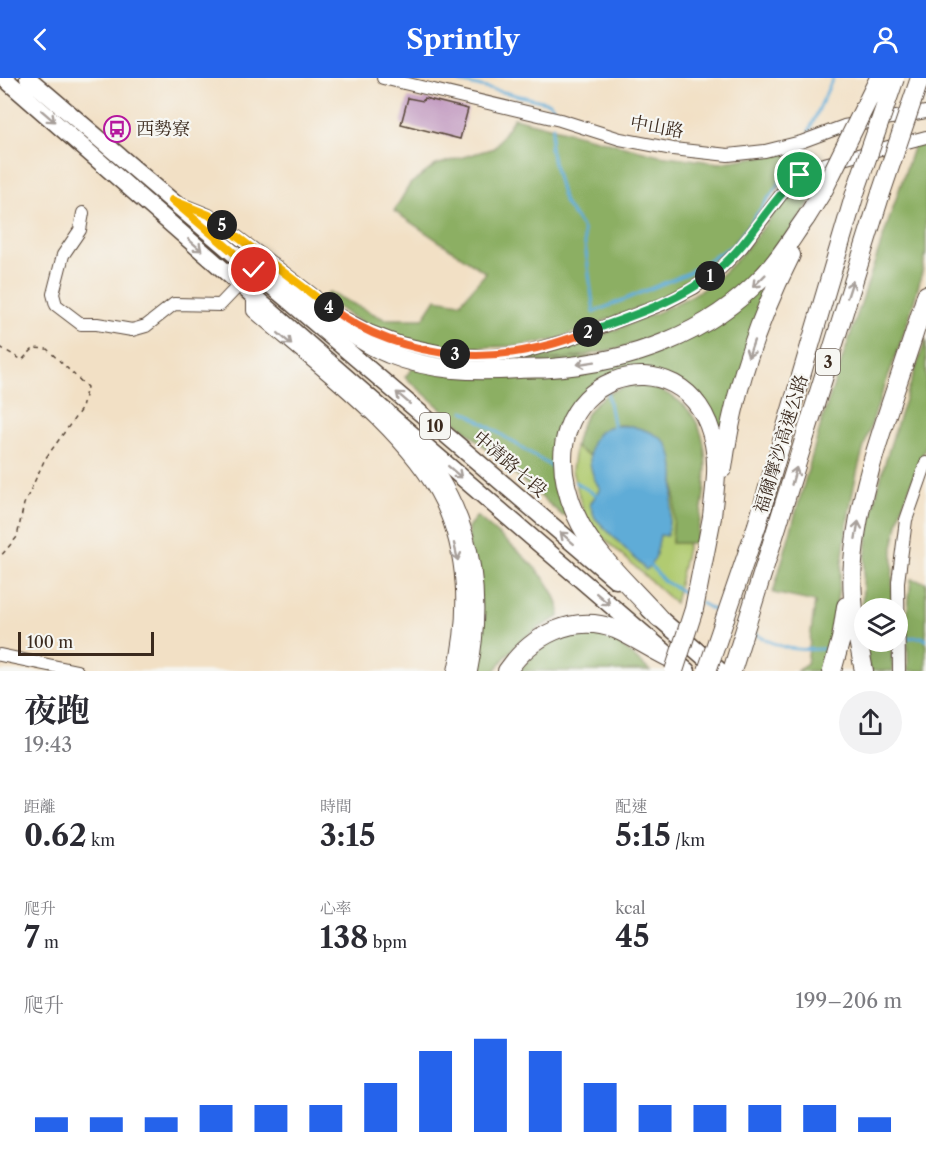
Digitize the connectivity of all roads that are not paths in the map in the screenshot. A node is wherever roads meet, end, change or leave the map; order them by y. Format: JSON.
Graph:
{"nodes":[{"id":1,"x":4,"y":78,"type":"edge"},
{"id":2,"x":28,"y":78,"type":"edge"},
{"id":3,"x":383,"y":78,"type":"edge"},
{"id":4,"x":879,"y":78,"type":"edge"},
{"id":5,"x":896,"y":78,"type":"edge"},
{"id":6,"x":920,"y":78,"type":"edge"},
{"id":7,"x":926,"y":112,"type":"edge"},
{"id":8,"x":926,"y":136,"type":"edge"},
{"id":9,"x":172,"y":200,"type":"junction"},
{"id":10,"x":83,"y":213,"type":"dead end"},
{"id":11,"x":806,"y":218,"type":"junction"},
{"id":12,"x":254,"y":270,"type":"junction"},
{"id":13,"x":240,"y":284,"type":"junction"},
{"id":14,"x":253,"y":295,"type":"junction"},
{"id":15,"x":926,"y":295,"type":"edge"},
{"id":16,"x":386,"y":412,"type":"junction"},
{"id":17,"x":926,"y":463,"type":"edge"},
{"id":18,"x":712,"y":517,"type":"junction"},
{"id":19,"x":853,"y":565,"type":"junction"},
{"id":20,"x":659,"y":618,"type":"junction"},
{"id":21,"x":0,"y":656,"type":"edge"},
{"id":22,"x":679,"y":668,"type":"edge"},
{"id":23,"x":77,"y":671,"type":"edge"},
{"id":24,"x":454,"y":671,"type":"edge"},
{"id":25,"x":468,"y":671,"type":"edge"},
{"id":26,"x":507,"y":671,"type":"edge"},
{"id":27,"x":707,"y":671,"type":"edge"},
{"id":28,"x":720,"y":671,"type":"edge"},
{"id":29,"x":732,"y":671,"type":"edge"},
{"id":30,"x":832,"y":671,"type":"edge"},
{"id":31,"x":864,"y":671,"type":"edge"},
{"id":32,"x":898,"y":671,"type":"edge"}],
"edges":[{"from":1,"to":13,"type":"main road","number":"10","one_way":true},
{"from":2,"to":9,"type":"main road","name":"中清路七段","number":"10"},
{"from":3,"to":7,"type":"street","name":"中山路"},
{"from":4,"to":11,"type":"highway","bridge":true},
{"from":5,"to":27,"type":"highway","name":"福爾摩沙高速公路","number":"3","bridge":true},
{"from":29,"to":6,"type":"highway","name":"福爾摩沙高速公路","number":"3","one_way":true,"bridge":true},
{"from":8,"to":9,"type":"street"},
{"from":9,"to":12,"type":"main road","name":"中清路七段","number":"10"},
{"from":10,"to":13,"type":"street"},
{"from":11,"to":12,"type":"highway","one_way":true},
{"from":11,"to":18,"type":"highway","one_way":true},
{"from":20,"to":12,"type":"main road","name":"中清路七段","number":"10","one_way":true},
{"from":13,"to":14,"type":"main road","number":"10"},
{"from":14,"to":16,"type":"main road","number":"10"},
{"from":14,"to":24,"type":"street","one_way":true},
{"from":19,"to":15,"type":"highway","one_way":true},
{"from":16,"to":22,"type":"main road","number":"10","one_way":true},
{"from":16,"to":25,"type":"highway"},
{"from":17,"to":32,"type":"street"},
{"from":18,"to":20,"type":"highway"},
{"from":18,"to":22,"type":"highway","bridge":true},
{"from":19,"to":30,"type":"highway"},
{"from":19,"to":31,"type":"highway"},
{"from":20,"to":28,"type":"main road","name":"中清路七段","number":"10"},
{"from":21,"to":23,"type":"street"},
{"from":22,"to":26,"type":"highway"}]}
